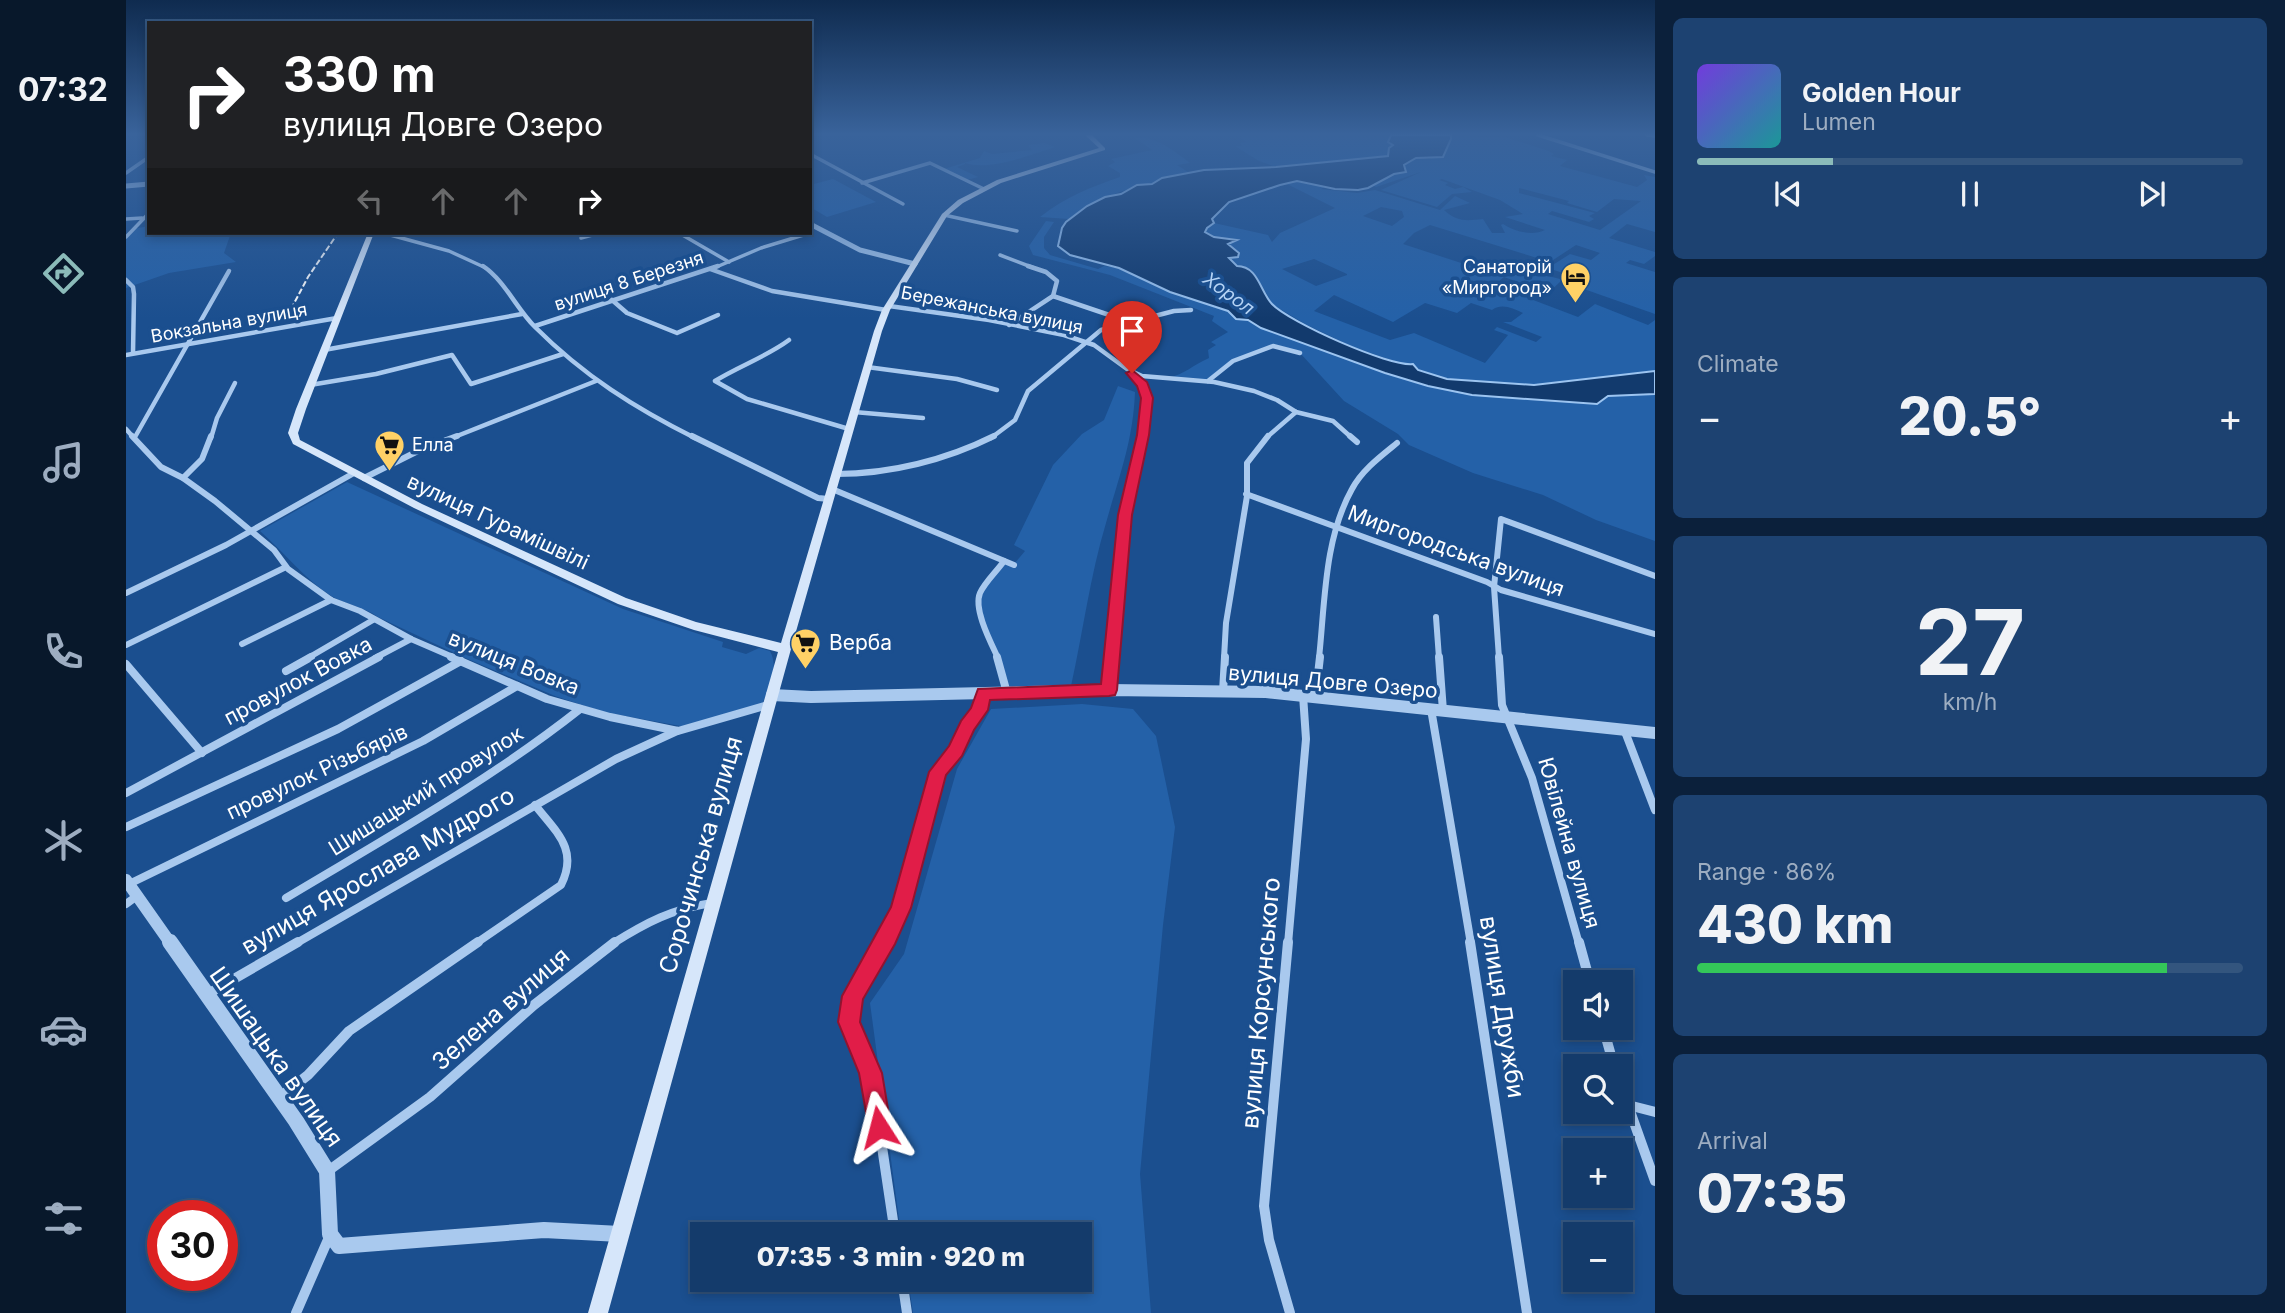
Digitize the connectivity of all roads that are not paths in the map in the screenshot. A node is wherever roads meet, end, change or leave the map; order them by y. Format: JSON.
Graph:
{"nodes":[{"id":1,"x":888,"y":196,"type":"edge"},
{"id":2,"x":969,"y":196,"type":"edge"},
{"id":3,"x":903,"y":204,"type":"dead end"},
{"id":4,"x":147,"y":214,"type":"edge"},
{"id":5,"x":944,"y":215,"type":"junction"},
{"id":6,"x":142,"y":218,"type":"junction"},
{"id":7,"x":126,"y":219,"type":"edge"},
{"id":8,"x":812,"y":225,"type":"edge"},
{"id":9,"x":819,"y":230,"type":"junction"},
{"id":10,"x":1017,"y":231,"type":"dead end"},
{"id":11,"x":812,"y":232,"type":"edge"},
{"id":12,"x":370,"y":235,"type":"edge"},
{"id":13,"x":391,"y":235,"type":"edge"},
{"id":14,"x":593,"y":235,"type":"edge"},
{"id":15,"x":682,"y":235,"type":"edge"},
{"id":16,"x":803,"y":235,"type":"edge"},
{"id":17,"x":126,"y":237,"type":"edge"},
{"id":18,"x":582,"y":238,"type":"dead end"},
{"id":19,"x":1000,"y":255,"type":"dead end"},
{"id":20,"x":729,"y":262,"type":"junction"},
{"id":21,"x":915,"y":264,"type":"junction"},
{"id":22,"x":710,"y":269,"type":"junction"},
{"id":23,"x":229,"y":271,"type":"dead end"},
{"id":24,"x":126,"y":280,"type":"edge"},
{"id":25,"x":1053,"y":296,"type":"junction"},
{"id":26,"x":612,"y":300,"type":"junction"},
{"id":27,"x":888,"y":308,"type":"junction"},
{"id":28,"x":1191,"y":310,"type":"dead end"},
{"id":29,"x":522,"y":314,"type":"junction"},
{"id":30,"x":718,"y":316,"type":"dead end"},
{"id":31,"x":337,"y":318,"type":"junction"},
{"id":32,"x":1130,"y":322,"type":"junction"},
{"id":33,"x":1009,"y":324,"type":"junction"},
{"id":34,"x":534,"y":326,"type":"junction"},
{"id":35,"x":789,"y":340,"type":"dead end"},
{"id":36,"x":1087,"y":342,"type":"junction"},
{"id":37,"x":187,"y":345,"type":"junction"},
{"id":38,"x":324,"y":349,"type":"junction"},
{"id":39,"x":1300,"y":353,"type":"dead end"},
{"id":40,"x":133,"y":354,"type":"junction"},
{"id":41,"x":563,"y":354,"type":"junction"},
{"id":42,"x":126,"y":355,"type":"edge"},
{"id":43,"x":867,"y":368,"type":"junction"},
{"id":44,"x":1132,"y":373,"type":"junction"},
{"id":45,"x":596,"y":381,"type":"junction"},
{"id":46,"x":1208,"y":381,"type":"junction"},
{"id":47,"x":235,"y":383,"type":"dead end"},
{"id":48,"x":310,"y":385,"type":"junction"},
{"id":49,"x":997,"y":390,"type":"dead end"},
{"id":50,"x":855,"y":412,"type":"junction"},
{"id":51,"x":1296,"y":412,"type":"junction"},
{"id":52,"x":923,"y":418,"type":"dead end"},
{"id":53,"x":126,"y":429,"type":"edge"},
{"id":54,"x":849,"y":429,"type":"junction"},
{"id":55,"x":135,"y":437,"type":"junction"},
{"id":56,"x":1357,"y":442,"type":"dead end"},
{"id":57,"x":1397,"y":443,"type":"dead end"},
{"id":58,"x":836,"y":474,"type":"junction"},
{"id":59,"x":359,"y":476,"type":"junction"},
{"id":60,"x":183,"y":478,"type":"junction"},
{"id":61,"x":831,"y":494,"type":"junction"},
{"id":62,"x":1246,"y":494,"type":"junction"},
{"id":63,"x":1336,"y":527,"type":"junction"},
{"id":64,"x":250,"y":530,"type":"junction"},
{"id":65,"x":1004,"y":561,"type":"junction"},
{"id":66,"x":1014,"y":565,"type":"dead end"},
{"id":67,"x":286,"y":567,"type":"junction"},
{"id":68,"x":1655,"y":576,"type":"edge"},
{"id":69,"x":1494,"y":586,"type":"junction"},
{"id":70,"x":126,"y":593,"type":"edge"},
{"id":71,"x":331,"y":600,"type":"junction"},
{"id":72,"x":1436,"y":617,"type":"dead end"},
{"id":73,"x":373,"y":620,"type":"junction"},
{"id":74,"x":1655,"y":634,"type":"edge"},
{"id":75,"x":411,"y":639,"type":"junction"},
{"id":76,"x":242,"y":644,"type":"dead end"},
{"id":77,"x":126,"y":645,"type":"edge"},
{"id":78,"x":785,"y":649,"type":"junction"},
{"id":79,"x":461,"y":661,"type":"junction"},
{"id":80,"x":126,"y":664,"type":"edge"},
{"id":81,"x":286,"y":671,"type":"dead end"},
{"id":82,"x":517,"y":686,"type":"junction"},
{"id":83,"x":1109,"y":690,"type":"junction"},
{"id":84,"x":1223,"y":692,"type":"junction"},
{"id":85,"x":984,"y":693,"type":"junction"},
{"id":86,"x":1007,"y":693,"type":"junction"},
{"id":87,"x":1303,"y":695,"type":"junction"},
{"id":88,"x":1321,"y":697,"type":"junction"},
{"id":89,"x":770,"y":700,"type":"junction"},
{"id":90,"x":580,"y":709,"type":"junction"},
{"id":91,"x":1437,"y":710,"type":"junction"},
{"id":92,"x":1506,"y":716,"type":"junction"},
{"id":93,"x":1624,"y":728,"type":"junction"},
{"id":94,"x":678,"y":731,"type":"junction"},
{"id":95,"x":1655,"y":733,"type":"edge"},
{"id":96,"x":202,"y":753,"type":"junction"},
{"id":97,"x":126,"y":793,"type":"edge"},
{"id":98,"x":536,"y":805,"type":"junction"},
{"id":99,"x":1655,"y":810,"type":"edge"},
{"id":100,"x":126,"y":827,"type":"edge"},
{"id":101,"x":130,"y":891,"type":"edge"},
{"id":102,"x":286,"y":898,"type":"dead end"},
{"id":103,"x":713,"y":903,"type":"junction"},
{"id":104,"x":1587,"y":970,"type":"edge"},
{"id":105,"x":205,"y":995,"type":"junction"},
{"id":106,"x":279,"y":1098,"type":"junction"},
{"id":107,"x":1633,"y":1106,"type":"edge"},
{"id":108,"x":1655,"y":1112,"type":"edge"},
{"id":109,"x":1633,"y":1119,"type":"edge"},
{"id":110,"x":327,"y":1171,"type":"junction"},
{"id":111,"x":1655,"y":1181,"type":"edge"},
{"id":112,"x":893,"y":1222,"type":"edge"},
{"id":113,"x":330,"y":1234,"type":"junction"},
{"id":114,"x":620,"y":1234,"type":"junction"},
{"id":115,"x":904,"y":1292,"type":"edge"},
{"id":116,"x":296,"y":1313,"type":"edge"},
{"id":117,"x":598,"y":1313,"type":"edge"},
{"id":118,"x":907,"y":1313,"type":"edge"},
{"id":119,"x":1290,"y":1313,"type":"edge"},
{"id":120,"x":1527,"y":1313,"type":"edge"}],
"edges":[{"from":1,"to":3,"type":"street"},
{"from":2,"to":5,"type":"main road","name":"Сорочинська вулиця"},
{"from":4,"to":6,"type":"street"},
{"from":5,"to":10,"type":"street"},
{"from":5,"to":21,"type":"main road","name":"Сорочинська вулиця"},
{"from":6,"to":7,"type":"street"},
{"from":6,"to":17,"type":"street"},
{"from":8,"to":9,"type":"street"},
{"from":9,"to":11,"type":"street","name":"вулиця 8 Березня"},
{"from":9,"to":21,"type":"street"},
{"from":12,"to":31,"type":"main road","name":"вулиця Гурамішвілі"},
{"from":13,"to":29,"type":"street"},
{"from":14,"to":18,"type":"street"},
{"from":15,"to":20,"type":"street"},
{"from":16,"to":20,"type":"street","name":"вулиця 8 Березня"},
{"from":19,"to":25,"type":"street"},
{"from":20,"to":22,"type":"street","name":"вулиця 8 Березня"},
{"from":21,"to":27,"type":"main road","name":"Сорочинська вулиця"},
{"from":22,"to":26,"type":"street","name":"вулиця 8 Березня"},
{"from":22,"to":27,"type":"street","name":"Бережанська вулиця"},
{"from":23,"to":37,"type":"street"},
{"from":24,"to":40,"type":"street"},
{"from":25,"to":32,"type":"street"},
{"from":25,"to":33,"type":"street"},
{"from":26,"to":30,"type":"street"},
{"from":26,"to":34,"type":"street","name":"вулиця 8 Березня"},
{"from":27,"to":33,"type":"street","name":"Бережанська вулиця"},
{"from":27,"to":43,"type":"main road","name":"Сорочинська вулиця"},
{"from":28,"to":32,"type":"street"},
{"from":29,"to":34,"type":"street"},
{"from":29,"to":38,"type":"street"},
{"from":31,"to":37,"type":"street","name":"Вокзальна вулиця"},
{"from":31,"to":38,"type":"main road","name":"вулиця Гурамішвілі"},
{"from":32,"to":36,"type":"street"},
{"from":33,"to":36,"type":"street","name":"Бережанська вулиця"},
{"from":34,"to":41,"type":"street"},
{"from":35,"to":54,"type":"street"},
{"from":36,"to":44,"type":"street","name":"Бережанська вулиця"},
{"from":36,"to":58,"type":"street"},
{"from":37,"to":40,"type":"street","name":"Вокзальна вулиця"},
{"from":37,"to":55,"type":"street"},
{"from":38,"to":48,"type":"main road","name":"вулиця Гурамішвілі"},
{"from":39,"to":46,"type":"street"},
{"from":40,"to":42,"type":"street","name":"Вокзальна вулиця"},
{"from":41,"to":45,"type":"street"},
{"from":41,"to":48,"type":"street"},
{"from":43,"to":49,"type":"street"},
{"from":43,"to":50,"type":"main road","name":"Сорочинська вулиця"},
{"from":44,"to":46,"type":"street","name":"Бережанська вулиця"},
{"from":44,"to":83,"type":"street"},
{"from":45,"to":59,"type":"street"},
{"from":45,"to":61,"type":"street"},
{"from":46,"to":51,"type":"street","name":"Бережанська вулиця"},
{"from":47,"to":60,"type":"street"},
{"from":48,"to":59,"type":"main road","name":"вулиця Гурамішвілі"},
{"from":50,"to":52,"type":"street"},
{"from":50,"to":54,"type":"main road","name":"Сорочинська вулиця"},
{"from":51,"to":56,"type":"street","name":"Бережанська вулиця"},
{"from":51,"to":62,"type":"street"},
{"from":53,"to":55,"type":"street","name":"вулиця Вовка"},
{"from":54,"to":58,"type":"main road","name":"Сорочинська вулиця"},
{"from":55,"to":60,"type":"street","name":"вулиця Вовка"},
{"from":57,"to":63,"type":"street"},
{"from":58,"to":61,"type":"main road","name":"Сорочинська вулиця"},
{"from":59,"to":64,"type":"street"},
{"from":59,"to":78,"type":"main road","name":"вулиця Гурамішвілі"},
{"from":60,"to":64,"type":"street","name":"вулиця Вовка"},
{"from":61,"to":65,"type":"street"},
{"from":61,"to":78,"type":"main road","name":"Сорочинська вулиця"},
{"from":62,"to":63,"type":"street","name":"Миргородська вулиця"},
{"from":62,"to":84,"type":"street"},
{"from":63,"to":69,"type":"street","name":"Миргородська вулиця"},
{"from":63,"to":88,"type":"street"},
{"from":64,"to":67,"type":"street","name":"вулиця Вовка"},
{"from":64,"to":70,"type":"street"},
{"from":65,"to":66,"type":"street"},
{"from":65,"to":86,"type":"street"},
{"from":67,"to":71,"type":"street","name":"вулиця Вовка"},
{"from":67,"to":77,"type":"street"},
{"from":68,"to":69,"type":"street","name":"Ювілейна вулиця"},
{"from":69,"to":74,"type":"street","name":"Миргородська вулиця"},
{"from":69,"to":92,"type":"street","name":"Ювілейна вулиця"},
{"from":71,"to":73,"type":"street","name":"вулиця Вовка"},
{"from":71,"to":76,"type":"street"},
{"from":72,"to":91,"type":"street","name":"вулиця Дружби"},
{"from":73,"to":75,"type":"street","name":"вулиця Вовка"},
{"from":73,"to":81,"type":"street"},
{"from":75,"to":79,"type":"street","name":"вулиця Вовка"},
{"from":75,"to":96,"type":"street","name":"провулок Вовка"},
{"from":78,"to":89,"type":"main road","name":"Сорочинська вулиця"},
{"from":79,"to":82,"type":"street","name":"вулиця Вовка"},
{"from":79,"to":100,"type":"street"},
{"from":80,"to":96,"type":"street"},
{"from":82,"to":90,"type":"street","name":"вулиця Вовка"},
{"from":82,"to":101,"type":"street","name":"провулок Різьбярів"},
{"from":83,"to":84,"type":"street","name":"вулиця Довге Озеро"},
{"from":83,"to":86,"type":"street","name":"вулиця Довге Озеро"},
{"from":84,"to":87,"type":"street","name":"вулиця Довге Озеро"},
{"from":85,"to":86,"type":"street","name":"вулиця Довге Озеро"},
{"from":85,"to":89,"type":"street","name":"вулиця Довге Озеро"},
{"from":85,"to":112,"type":"street"},
{"from":87,"to":88,"type":"street","name":"вулиця Довге Озеро"},
{"from":87,"to":119,"type":"street","name":"вулиця Корсунського"},
{"from":88,"to":91,"type":"street","name":"вулиця Довге Озеро"},
{"from":89,"to":94,"type":"street","name":"вулиця Вовка"},
{"from":89,"to":103,"type":"main road","name":"Сорочинська вулиця"},
{"from":90,"to":94,"type":"street","name":"вулиця Вовка"},
{"from":90,"to":102,"type":"street","name":"Шишацький провулок"},
{"from":91,"to":92,"type":"street","name":"вулиця Довге Озеро"},
{"from":91,"to":120,"type":"street","name":"вулиця Дружби"},
{"from":92,"to":93,"type":"street","name":"вулиця Довге Озеро"},
{"from":92,"to":104,"type":"street","name":"Ювілейна вулиця"},
{"from":93,"to":95,"type":"street","name":"вулиця Довге Озеро"},
{"from":93,"to":99,"type":"street"},
{"from":94,"to":98,"type":"street","name":"вулиця Ярослава Мудрого"},
{"from":96,"to":97,"type":"street","name":"провулок Вовка"},
{"from":98,"to":105,"type":"street","name":"вулиця Ярослава Мудрого"},
{"from":98,"to":106,"type":"street","name":"вулиця Ярослава Мудрого"},
{"from":101,"to":105,"type":"street","name":"Шишацька вулиця"},
{"from":103,"to":110,"type":"street","name":"Зелена вулиця"},
{"from":103,"to":114,"type":"main road","name":"Сорочинська вулиця"},
{"from":105,"to":106,"type":"street","name":"Шишацька вулиця"},
{"from":106,"to":110,"type":"street","name":"Шишацька вулиця"},
{"from":107,"to":108,"type":"street"},
{"from":109,"to":111,"type":"street"},
{"from":110,"to":113,"type":"street","name":"Шишацька вулиця"},
{"from":113,"to":114,"type":"street"},
{"from":113,"to":116,"type":"street"},
{"from":114,"to":117,"type":"main road","name":"Сорочинська вулиця"},
{"from":115,"to":118,"type":"street"}]}
